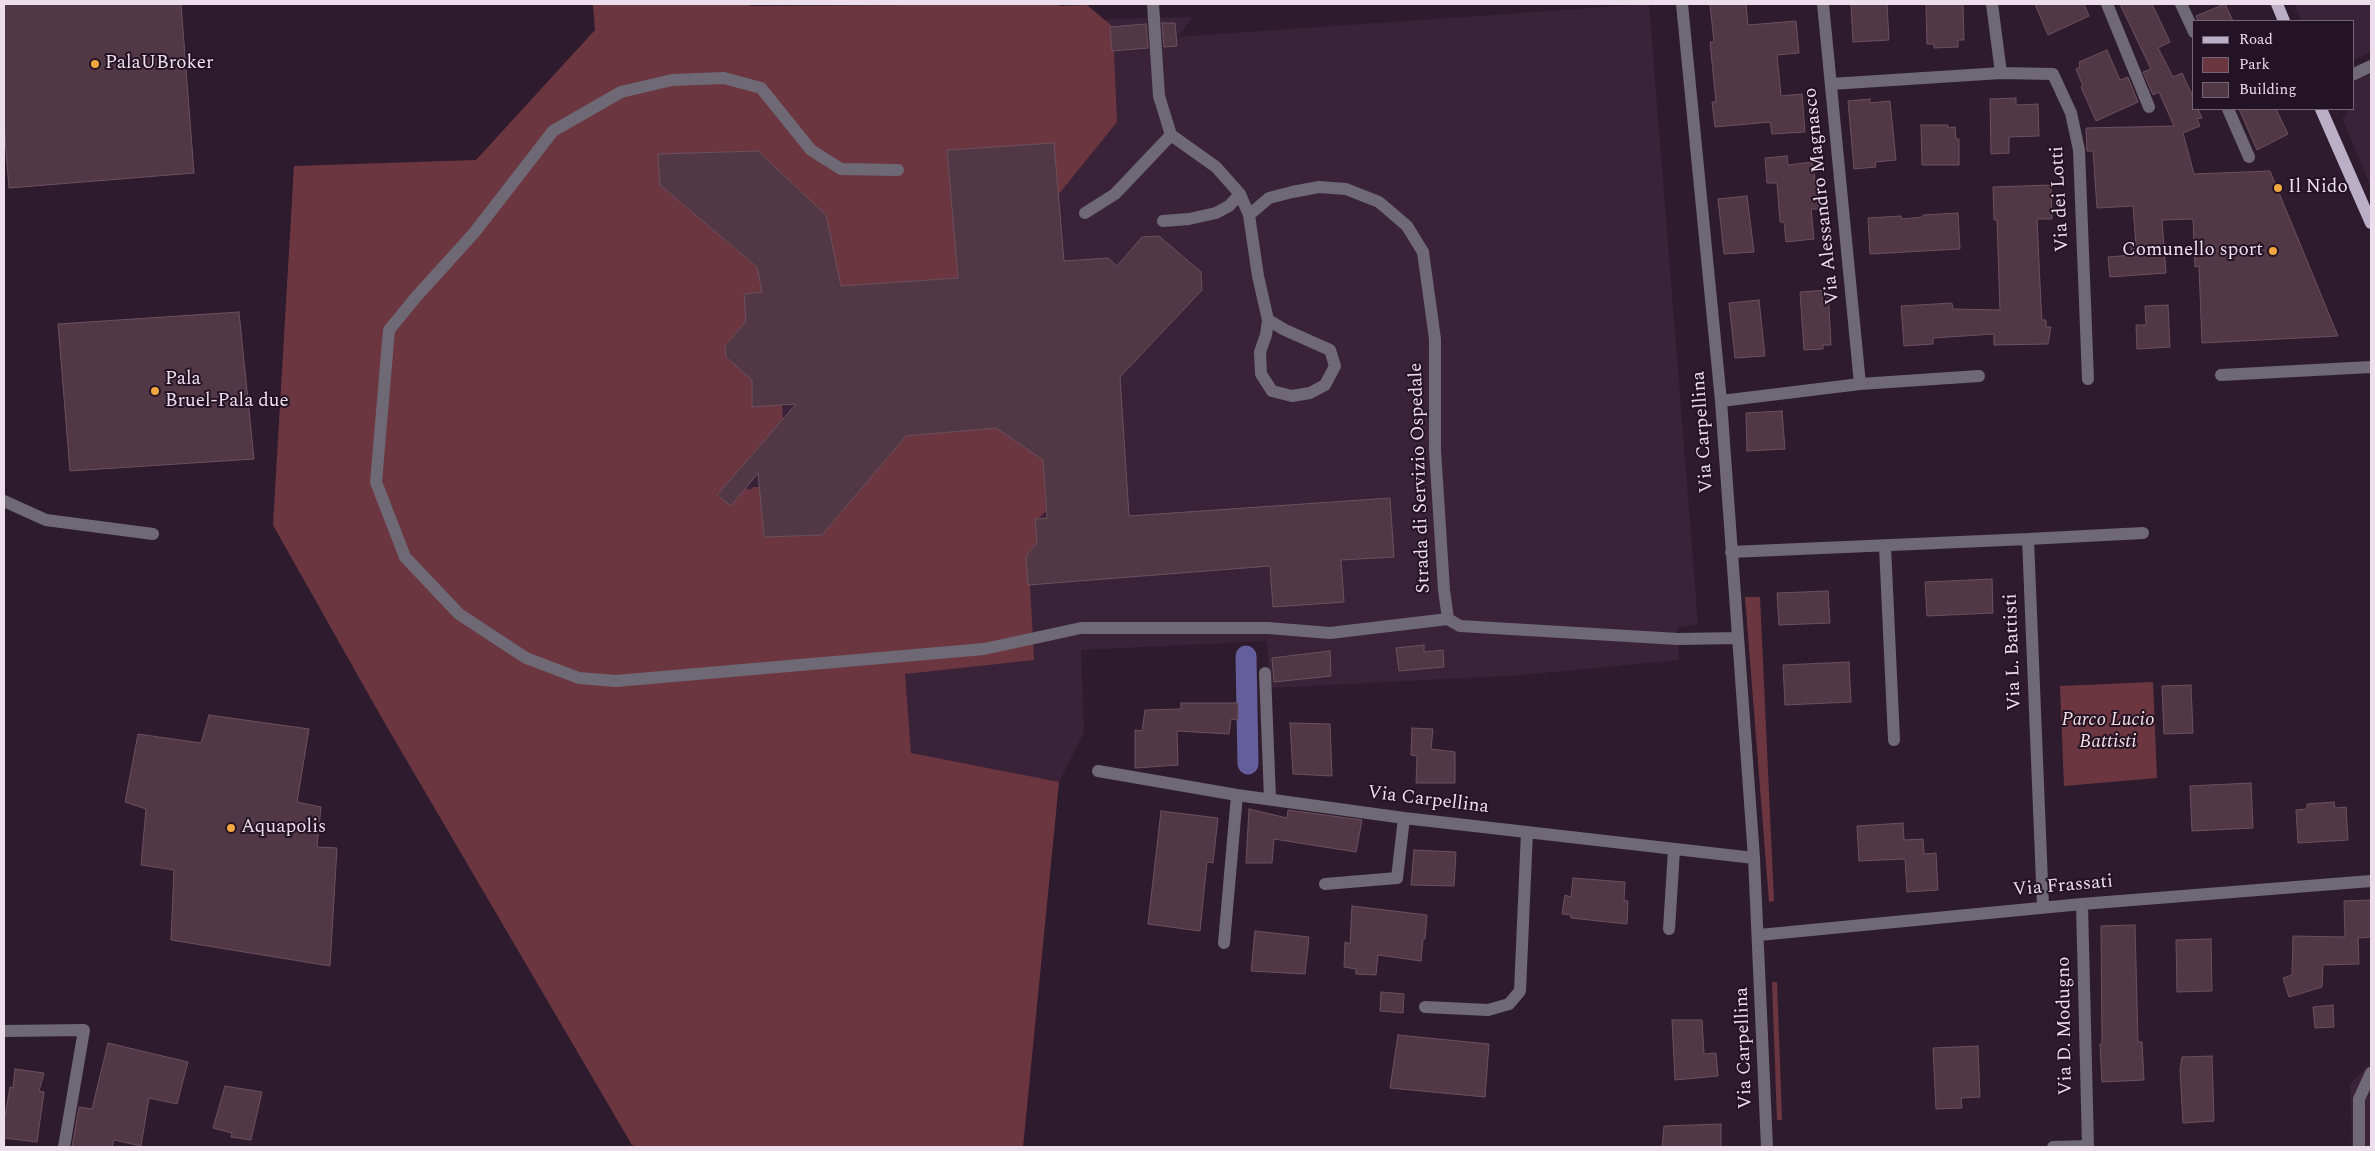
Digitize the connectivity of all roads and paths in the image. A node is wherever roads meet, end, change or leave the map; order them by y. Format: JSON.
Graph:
{"nodes":[{"id":1,"x":1153,"y":4,"type":"edge"},
{"id":2,"x":1682,"y":4,"type":"edge"},
{"id":3,"x":1823,"y":4,"type":"edge"},
{"id":4,"x":1992,"y":4,"type":"edge"},
{"id":5,"x":2107,"y":4,"type":"edge"},
{"id":6,"x":2181,"y":4,"type":"edge"},
{"id":7,"x":2277,"y":4,"type":"edge"},
{"id":8,"x":2284,"y":20,"type":"edge"},
{"id":9,"x":2192,"y":28,"type":"edge"},
{"id":10,"x":2371,"y":66,"type":"edge"},
{"id":11,"x":2001,"y":73,"type":"junction"},
{"id":12,"x":2355,"y":74,"type":"edge"},
{"id":13,"x":1831,"y":84,"type":"junction"},
{"id":14,"x":2149,"y":107,"type":"dead end"},
{"id":15,"x":2228,"y":110,"type":"edge"},
{"id":16,"x":2322,"y":110,"type":"edge"},
{"id":17,"x":1171,"y":135,"type":"junction"},
{"id":18,"x":2250,"y":157,"type":"dead end"},
{"id":19,"x":898,"y":170,"type":"dead end"},
{"id":20,"x":1240,"y":194,"type":"junction"},
{"id":21,"x":1084,"y":213,"type":"dead end"},
{"id":22,"x":1249,"y":215,"type":"junction"},
{"id":23,"x":1163,"y":221,"type":"dead end"},
{"id":24,"x":2371,"y":223,"type":"edge"},
{"id":25,"x":1268,"y":320,"type":"junction"},
{"id":26,"x":2371,"y":367,"type":"edge"},
{"id":27,"x":1979,"y":376,"type":"dead end"},
{"id":28,"x":2221,"y":376,"type":"dead end"},
{"id":29,"x":2088,"y":379,"type":"dead end"},
{"id":30,"x":1860,"y":384,"type":"junction"},
{"id":31,"x":1721,"y":401,"type":"junction"},
{"id":32,"x":4,"y":502,"type":"edge"},
{"id":33,"x":2143,"y":533,"type":"dead end"},
{"id":34,"x":153,"y":534,"type":"dead end"},
{"id":35,"x":2028,"y":539,"type":"junction"},
{"id":36,"x":1885,"y":546,"type":"junction"},
{"id":37,"x":1731,"y":552,"type":"junction"},
{"id":38,"x":1448,"y":619,"type":"junction"},
{"id":39,"x":1738,"y":638,"type":"junction"},
{"id":40,"x":1265,"y":673,"type":"dead end"},
{"id":41,"x":1894,"y":740,"type":"dead end"},
{"id":42,"x":1098,"y":771,"type":"dead end"},
{"id":43,"x":1237,"y":794,"type":"junction"},
{"id":44,"x":1270,"y":798,"type":"junction"},
{"id":45,"x":1404,"y":818,"type":"junction"},
{"id":46,"x":1527,"y":832,"type":"junction"},
{"id":47,"x":1674,"y":850,"type":"junction"},
{"id":48,"x":1754,"y":858,"type":"junction"},
{"id":49,"x":2371,"y":881,"type":"edge"},
{"id":50,"x":1326,"y":884,"type":"dead end"},
{"id":51,"x":2082,"y":904,"type":"junction"},
{"id":52,"x":2043,"y":908,"type":"junction"},
{"id":53,"x":1669,"y":929,"type":"dead end"},
{"id":54,"x":1759,"y":935,"type":"junction"},
{"id":55,"x":1224,"y":943,"type":"dead end"},
{"id":56,"x":1426,"y":1007,"type":"dead end"},
{"id":57,"x":4,"y":1031,"type":"edge"},
{"id":58,"x":2371,"y":1073,"type":"edge"},
{"id":59,"x":2371,"y":1088,"type":"edge"},
{"id":60,"x":2359,"y":1099,"type":"junction"},
{"id":61,"x":2088,"y":1146,"type":"edge"},
{"id":62,"x":64,"y":1147,"type":"edge"},
{"id":63,"x":1767,"y":1147,"type":"edge"},
{"id":64,"x":2053,"y":1147,"type":"edge"},
{"id":65,"x":2359,"y":1147,"type":"edge"}],
"edges":[{"from":1,"to":17,"type":"street"},
{"from":2,"to":31,"type":"street","name":"Via Carpellina"},
{"from":3,"to":13,"type":"street","name":"Via Alessandro Magnasco"},
{"from":4,"to":11,"type":"street"},
{"from":5,"to":14,"type":"street"},
{"from":6,"to":9,"type":"street"},
{"from":7,"to":8,"type":"main road"},
{"from":10,"to":12,"type":"street"},
{"from":11,"to":13,"type":"street","name":"Via dei Lotti"},
{"from":11,"to":29,"type":"street","name":"Via dei Lotti"},
{"from":13,"to":30,"type":"street","name":"Via Alessandro Magnasco"},
{"from":15,"to":18,"type":"street"},
{"from":16,"to":24,"type":"main road"},
{"from":17,"to":20,"type":"street"},
{"from":17,"to":21,"type":"street"},
{"from":19,"to":38,"type":"street"},
{"from":20,"to":22,"type":"street"},
{"from":20,"to":23,"type":"street"},
{"from":22,"to":25,"type":"street"},
{"from":22,"to":38,"type":"street","name":"Strada di Servizio Ospedale"},
{"from":25,"to":25,"type":"street"},
{"from":26,"to":28,"type":"street"},
{"from":27,"to":30,"type":"street"},
{"from":30,"to":31,"type":"street"},
{"from":31,"to":37,"type":"street","name":"Via Carpellina"},
{"from":32,"to":34,"type":"street"},
{"from":33,"to":35,"type":"street"},
{"from":35,"to":36,"type":"street"},
{"from":35,"to":52,"type":"street","name":"Via L. Battisti"},
{"from":36,"to":37,"type":"street"},
{"from":36,"to":41,"type":"street"},
{"from":37,"to":39,"type":"street","name":"Via Carpellina"},
{"from":38,"to":39,"type":"street","name":"Strada di Servizio Ospedale"},
{"from":39,"to":48,"type":"street","name":"Via Carpellina"},
{"from":40,"to":44,"type":"street"},
{"from":42,"to":43,"type":"street","name":"Via Carpellina"},
{"from":43,"to":44,"type":"street","name":"Via Carpellina"},
{"from":43,"to":55,"type":"street"},
{"from":44,"to":45,"type":"street","name":"Via Carpellina"},
{"from":45,"to":46,"type":"street","name":"Via Carpellina"},
{"from":45,"to":50,"type":"street"},
{"from":46,"to":47,"type":"street","name":"Via Carpellina"},
{"from":46,"to":56,"type":"street"},
{"from":47,"to":48,"type":"street","name":"Via Carpellina"},
{"from":47,"to":53,"type":"street"},
{"from":48,"to":54,"type":"street","name":"Via Carpellina"},
{"from":49,"to":51,"type":"street","name":"Via Frassati"},
{"from":51,"to":52,"type":"street","name":"Via Frassati"},
{"from":51,"to":61,"type":"street","name":"Via D. Modugno"},
{"from":52,"to":54,"type":"street","name":"Via Frassati"},
{"from":54,"to":63,"type":"street","name":"Via Carpellina"},
{"from":57,"to":62,"type":"street"},
{"from":58,"to":60,"type":"street"},
{"from":59,"to":60,"type":"street"},
{"from":60,"to":65,"type":"street"},
{"from":61,"to":64,"type":"street"}]}
